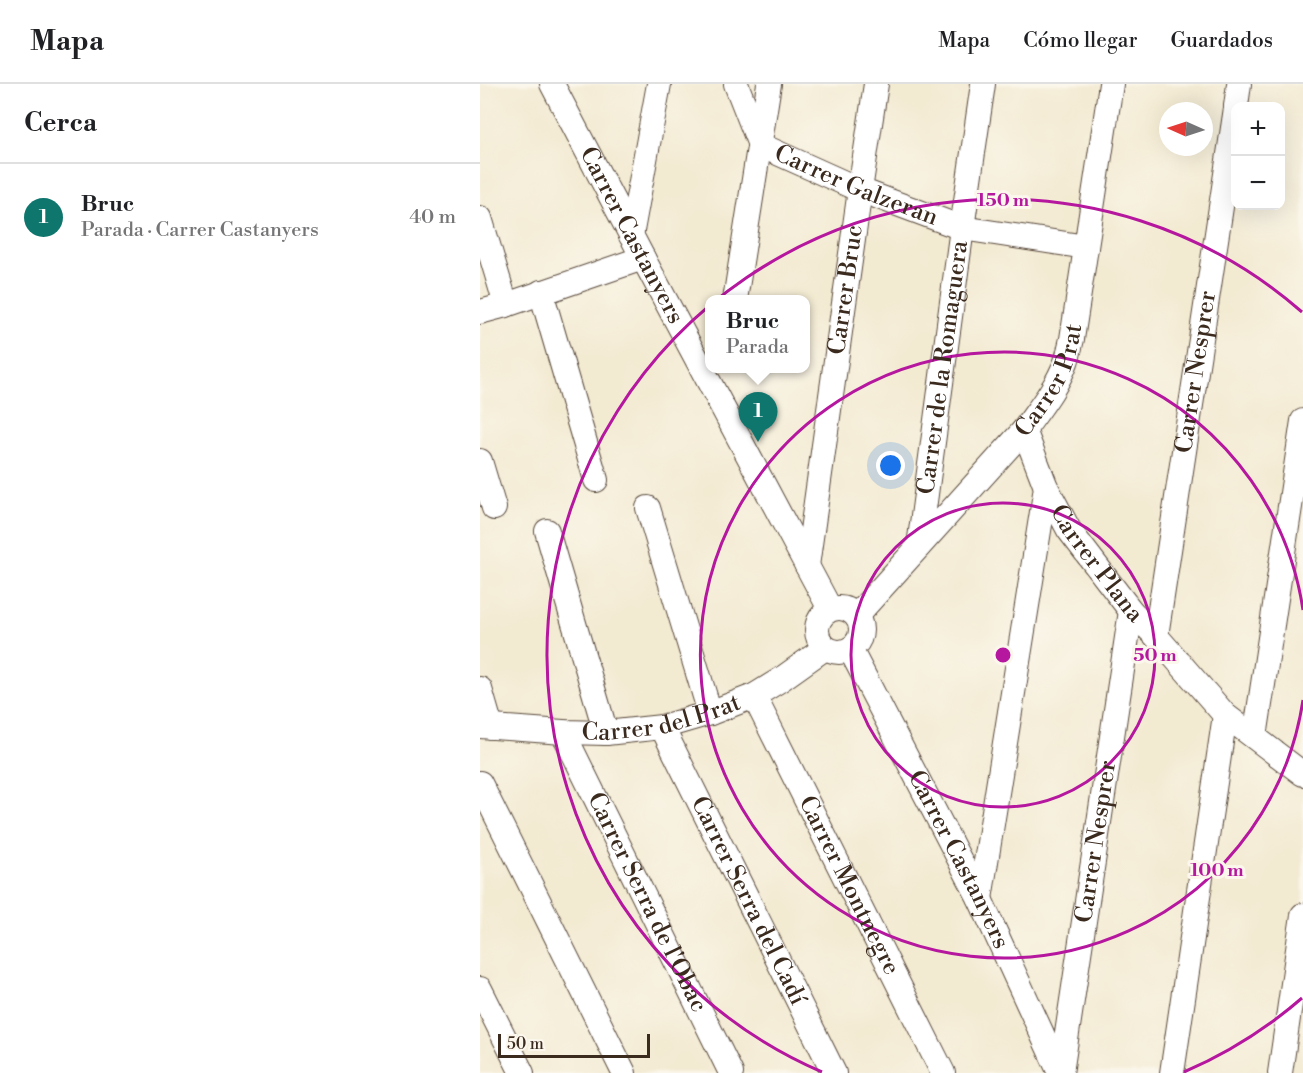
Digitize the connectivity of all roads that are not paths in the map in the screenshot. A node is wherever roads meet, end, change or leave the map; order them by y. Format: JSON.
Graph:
{"nodes":[{"id":1,"x":552,"y":84,"type":"edge"},
{"id":2,"x":659,"y":84,"type":"edge"},
{"id":3,"x":736,"y":84,"type":"edge"},
{"id":4,"x":770,"y":84,"type":"edge"},
{"id":5,"x":876,"y":84,"type":"edge"},
{"id":6,"x":983,"y":84,"type":"edge"},
{"id":7,"x":1111,"y":84,"type":"edge"},
{"id":8,"x":1239,"y":84,"type":"edge"},
{"id":9,"x":1237,"y":102,"type":"edge"},
{"id":10,"x":1231,"y":140,"type":"edge"},
{"id":11,"x":760,"y":145,"type":"junction"},
{"id":12,"x":860,"y":190,"type":"junction"},
{"id":13,"x":480,"y":218,"type":"edge"},
{"id":14,"x":962,"y":228,"type":"junction"},
{"id":15,"x":631,"y":236,"type":"junction"},
{"id":16,"x":1086,"y":247,"type":"junction"},
{"id":17,"x":643,"y":258,"type":"junction"},
{"id":18,"x":541,"y":292,"type":"junction"},
{"id":19,"x":736,"y":295,"type":"edge"},
{"id":20,"x":506,"y":305,"type":"junction"},
{"id":21,"x":480,"y":312,"type":"edge"},
{"id":22,"x":723,"y":373,"type":"edge"},
{"id":23,"x":719,"y":399,"type":"junction"},
{"id":24,"x":1303,"y":421,"type":"edge"},
{"id":25,"x":1024,"y":430,"type":"junction"},
{"id":26,"x":480,"y":461,"type":"edge"},
{"id":27,"x":596,"y":480,"type":"dead end"},
{"id":28,"x":1046,"y":487,"type":"junction"},
{"id":29,"x":494,"y":508,"type":"dead end"},
{"id":30,"x":648,"y":508,"type":"dead end"},
{"id":31,"x":547,"y":531,"type":"dead end"},
{"id":32,"x":920,"y":546,"type":"junction"},
{"id":33,"x":807,"y":566,"type":"junction"},
{"id":34,"x":830,"y":609,"type":"junction"},
{"id":35,"x":1131,"y":611,"type":"junction"},
{"id":36,"x":857,"y":615,"type":"junction"},
{"id":37,"x":1156,"y":636,"type":"junction"},
{"id":38,"x":825,"y":648,"type":"junction"},
{"id":39,"x":850,"y":649,"type":"junction"},
{"id":40,"x":480,"y":689,"type":"edge"},
{"id":41,"x":754,"y":696,"type":"junction"},
{"id":42,"x":710,"y":713,"type":"junction"},
{"id":43,"x":1225,"y":715,"type":"junction"},
{"id":44,"x":485,"y":727,"type":"edge"},
{"id":45,"x":662,"y":727,"type":"junction"},
{"id":46,"x":563,"y":732,"type":"junction"},
{"id":47,"x":606,"y":733,"type":"junction"},
{"id":48,"x":1255,"y":737,"type":"junction"},
{"id":49,"x":1303,"y":774,"type":"edge"},
{"id":50,"x":480,"y":783,"type":"edge"},
{"id":51,"x":981,"y":898,"type":"junction"},
{"id":52,"x":1303,"y":915,"type":"edge"},
{"id":53,"x":480,"y":989,"type":"edge"},
{"id":54,"x":522,"y":1073,"type":"edge"},
{"id":55,"x":624,"y":1073,"type":"edge"},
{"id":56,"x":731,"y":1073,"type":"edge"},
{"id":57,"x":834,"y":1073,"type":"edge"},
{"id":58,"x":943,"y":1073,"type":"edge"},
{"id":59,"x":1060,"y":1073,"type":"edge"},
{"id":60,"x":1172,"y":1073,"type":"edge"},
{"id":61,"x":1280,"y":1073,"type":"edge"}],
"edges":[{"from":1,"to":15,"type":"street","name":"Carrer Castanyers"},
{"from":2,"to":15,"type":"street"},
{"from":3,"to":11,"type":"street","name":"Carrer Galzeran"},
{"from":4,"to":11,"type":"street"},
{"from":5,"to":12,"type":"street","name":"Carrer Bruc"},
{"from":6,"to":14,"type":"street","name":"Carrer de la Romaguera"},
{"from":7,"to":16,"type":"street","name":"Carrer Prat"},
{"from":8,"to":9,"type":"street","name":"Carrer Nesprer"},
{"from":10,"to":37,"type":"street","name":"Carrer Nesprer"},
{"from":11,"to":12,"type":"street","name":"Carrer Galzeran"},
{"from":11,"to":19,"type":"street"},
{"from":12,"to":14,"type":"street","name":"Carrer Galzeran"},
{"from":12,"to":33,"type":"street","name":"Carrer Bruc"},
{"from":13,"to":20,"type":"street"},
{"from":14,"to":16,"type":"street","name":"Carrer Galzeran"},
{"from":14,"to":32,"type":"street","name":"Carrer de la Romaguera"},
{"from":15,"to":17,"type":"street","name":"Carrer Castanyers"},
{"from":16,"to":25,"type":"street","name":"Carrer Prat"},
{"from":17,"to":18,"type":"street"},
{"from":17,"to":23,"type":"street","name":"Carrer Castanyers"},
{"from":18,"to":20,"type":"street"},
{"from":18,"to":27,"type":"street"},
{"from":20,"to":21,"type":"street"},
{"from":22,"to":23,"type":"street"},
{"from":23,"to":33,"type":"street","name":"Carrer Castanyers"},
{"from":24,"to":48,"type":"street"},
{"from":25,"to":28,"type":"street","name":"Carrer Plana"},
{"from":25,"to":32,"type":"street","name":"Carrer Prat"},
{"from":26,"to":29,"type":"street"},
{"from":28,"to":35,"type":"street","name":"Carrer Plana"},
{"from":28,"to":51,"type":"street"},
{"from":30,"to":42,"type":"street"},
{"from":31,"to":47,"type":"street"},
{"from":32,"to":36,"type":"street","name":"Carrer Prat"},
{"from":33,"to":34,"type":"street","name":"Carrer Castanyers"},
{"from":34,"to":36,"type":"street"},
{"from":34,"to":38,"type":"street"},
{"from":35,"to":37,"type":"street","name":"Carrer Plana"},
{"from":35,"to":59,"type":"street","name":"Carrer Nesprer"},
{"from":36,"to":39,"type":"street"},
{"from":37,"to":43,"type":"street","name":"Carrer Plana"},
{"from":38,"to":39,"type":"street"},
{"from":38,"to":41,"type":"street","name":"Carrer del Prat"},
{"from":39,"to":51,"type":"street","name":"Carrer Castanyers"},
{"from":40,"to":44,"type":"street"},
{"from":41,"to":42,"type":"street","name":"Carrer del Prat"},
{"from":41,"to":58,"type":"street","name":"Carrer Montnegre"},
{"from":42,"to":45,"type":"street","name":"Carrer del Prat"},
{"from":43,"to":48,"type":"street","name":"Carrer Plana"},
{"from":43,"to":60,"type":"street"},
{"from":44,"to":46,"type":"street","name":"Carrer del Prat"},
{"from":45,"to":47,"type":"street","name":"Carrer del Prat"},
{"from":45,"to":57,"type":"street","name":"Carrer Serra del Cadí"},
{"from":46,"to":47,"type":"street","name":"Carrer del Prat"},
{"from":46,"to":56,"type":"street","name":"Carrer Serra de l'Obac"},
{"from":48,"to":49,"type":"street","name":"Carrer Plana"},
{"from":50,"to":55,"type":"street"},
{"from":51,"to":59,"type":"street","name":"Carrer Castanyers"},
{"from":52,"to":61,"type":"street"},
{"from":53,"to":54,"type":"street"}]}
